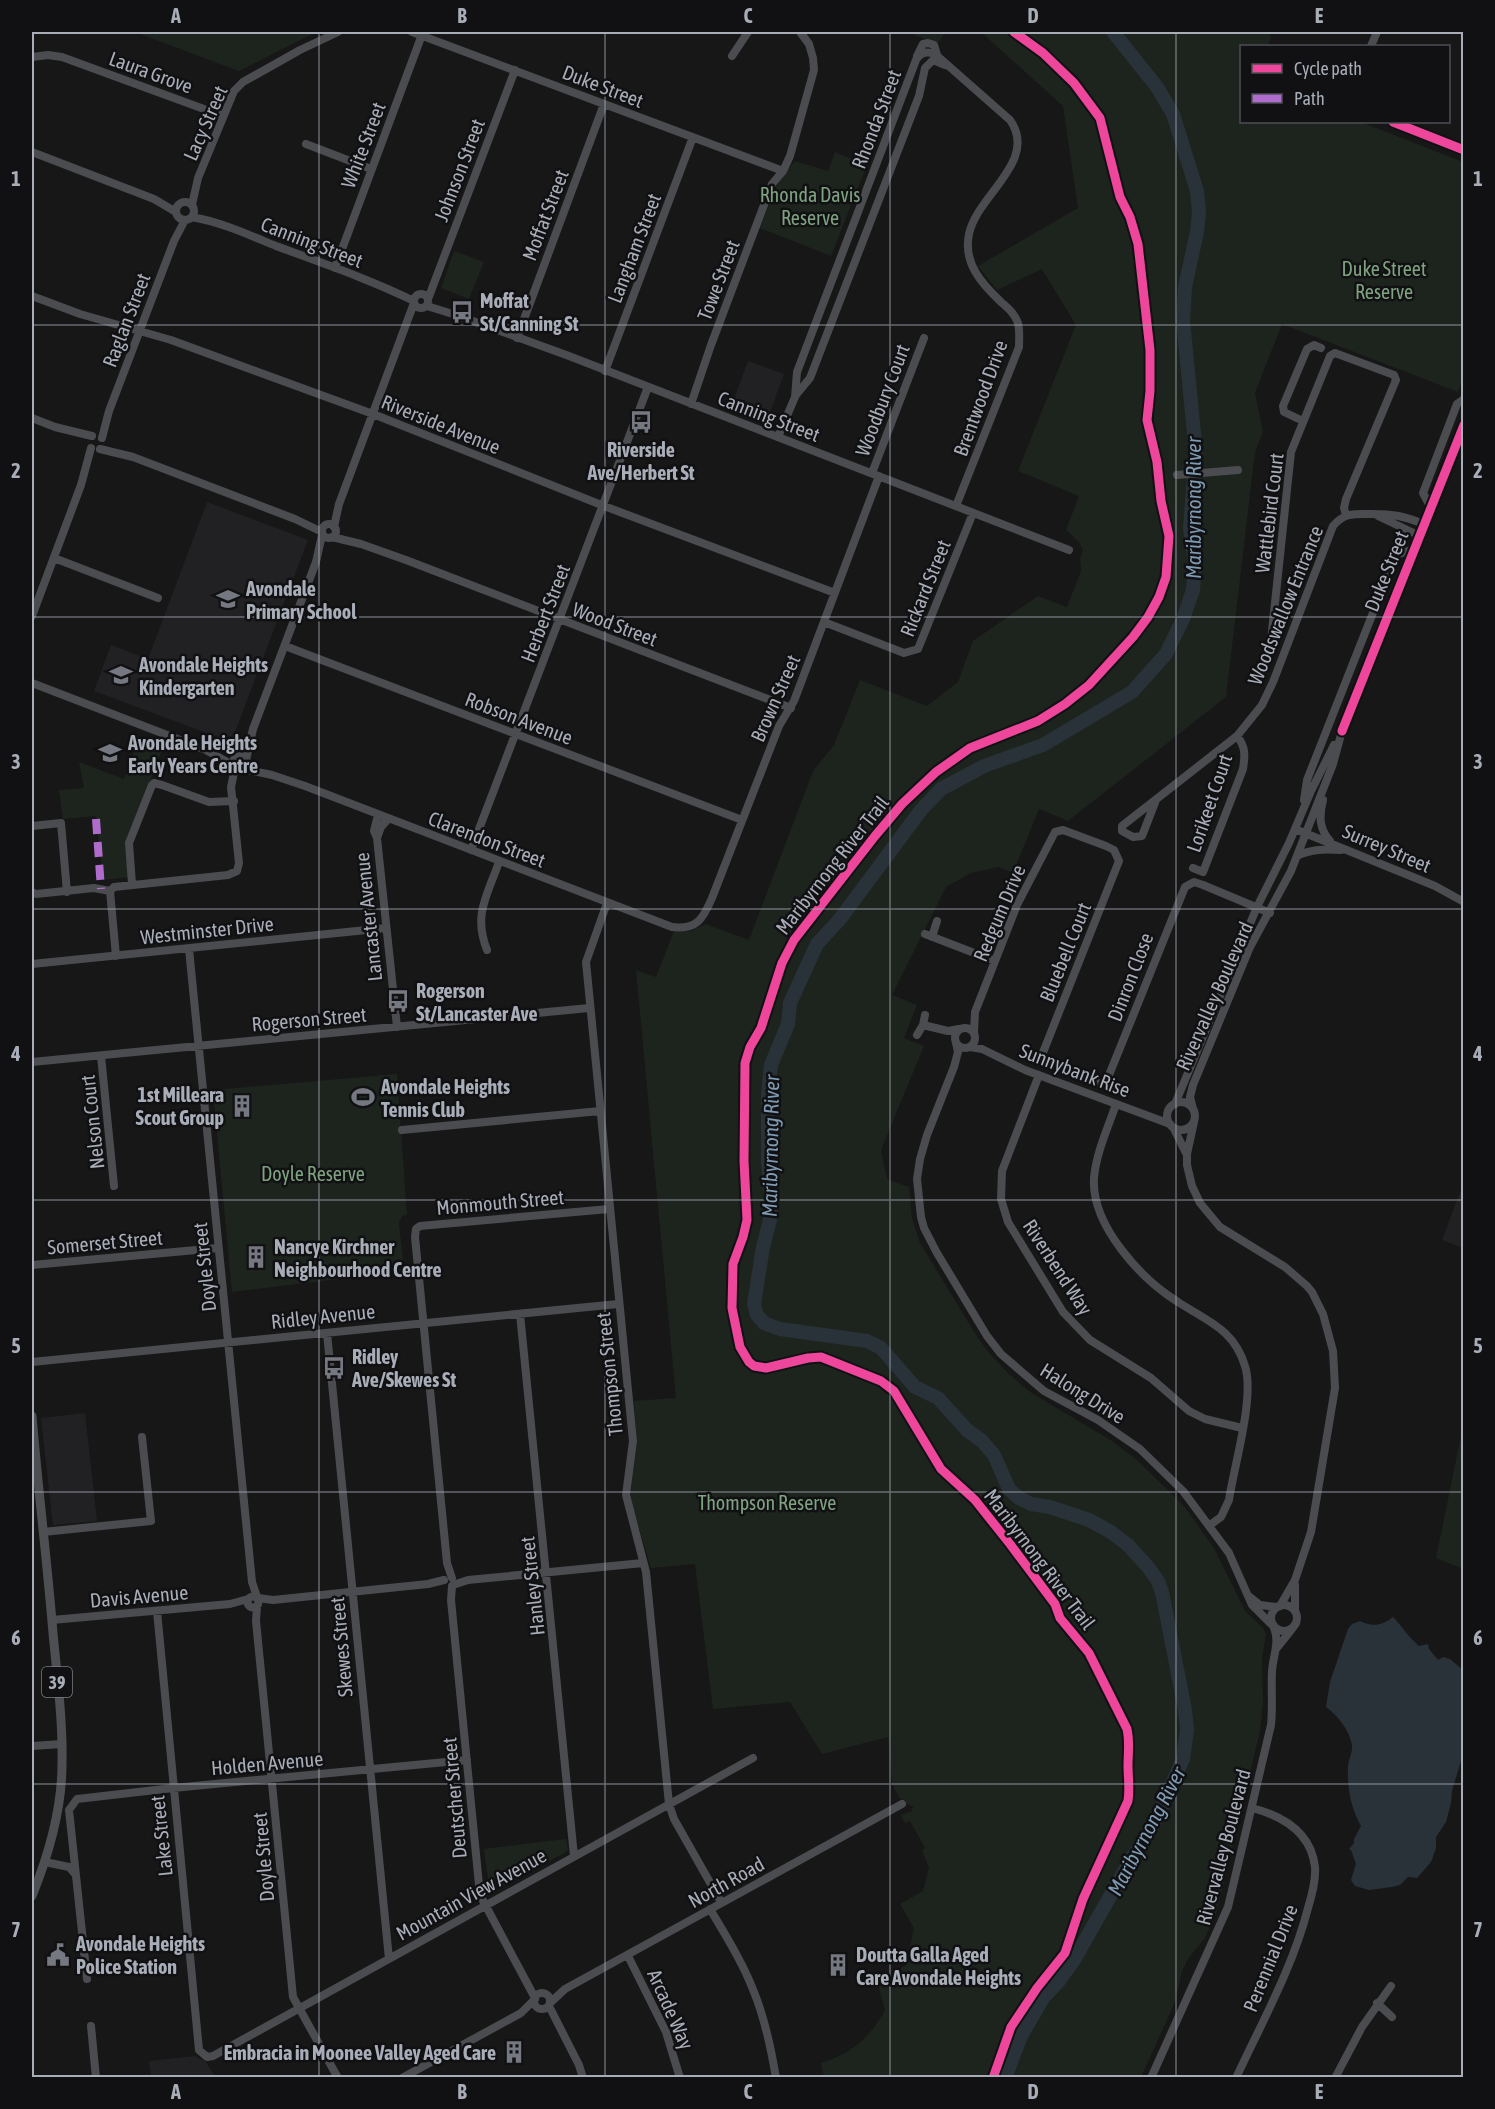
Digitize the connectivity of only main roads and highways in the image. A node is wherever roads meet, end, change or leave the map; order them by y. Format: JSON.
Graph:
{"nodes":[{"id":1,"x":32,"y":1416,"type":"edge"},
{"id":2,"x":33,"y":1445,"type":"edge"},
{"id":3,"x":33,"y":1455,"type":"edge"},
{"id":4,"x":32,"y":1896,"type":"edge"}],
"edges":[{"from":1,"to":2,"type":"main road","number":"39"},
{"from":2,"to":3,"type":"main road","number":"39"},
{"from":3,"to":4,"type":"main road","number":"39"}]}
